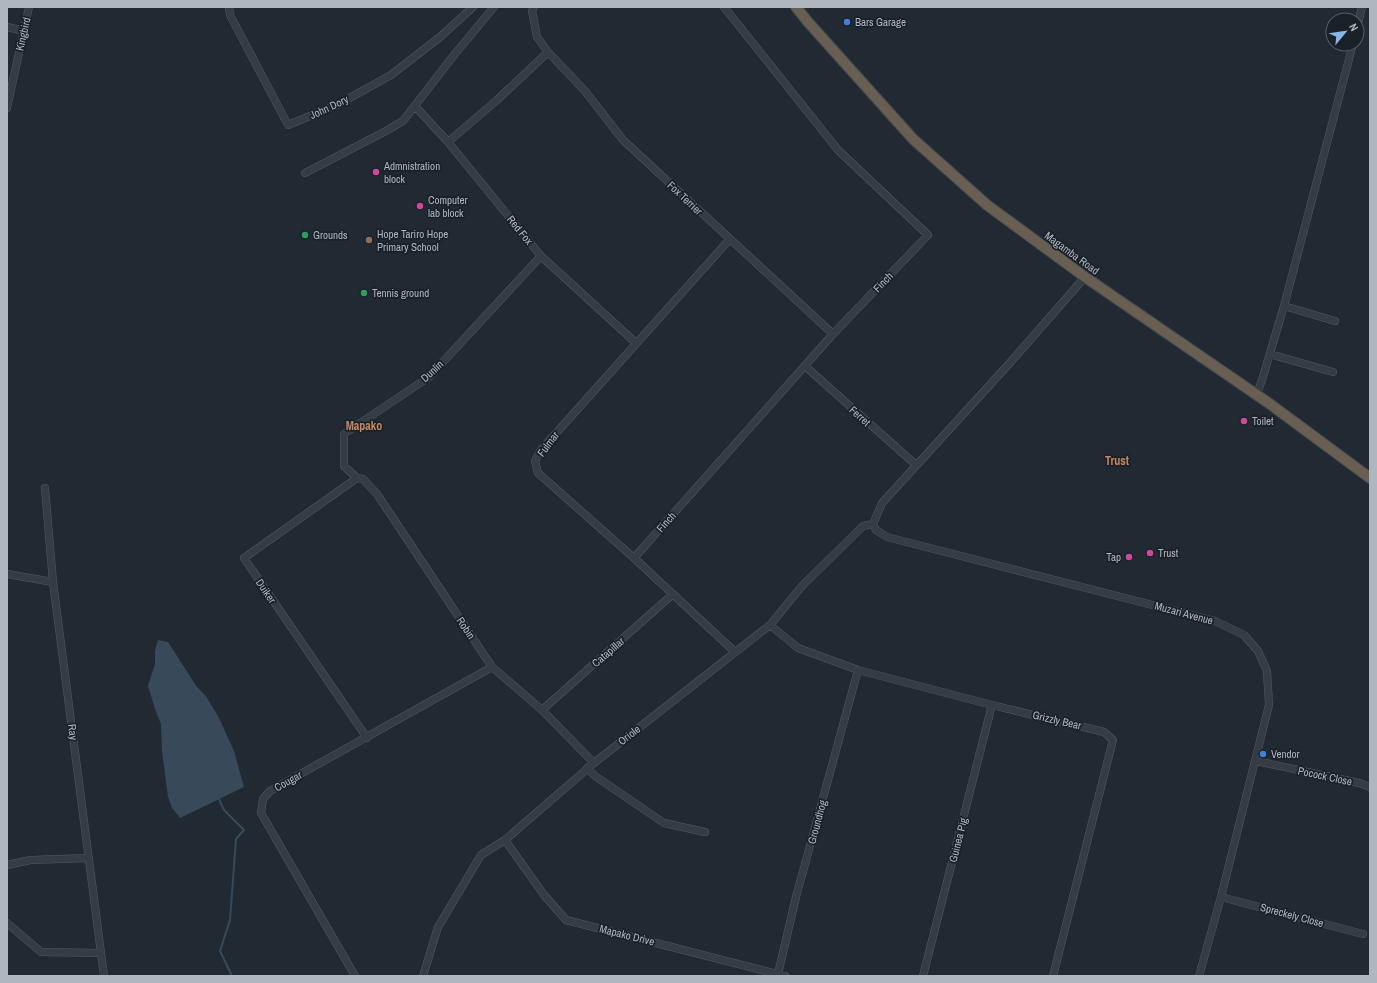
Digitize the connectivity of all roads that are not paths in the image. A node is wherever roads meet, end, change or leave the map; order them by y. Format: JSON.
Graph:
{"nodes":[{"id":1,"x":29,"y":7,"type":"edge"},
{"id":2,"x":229,"y":7,"type":"edge"},
{"id":3,"x":473,"y":7,"type":"edge"},
{"id":4,"x":494,"y":7,"type":"edge"},
{"id":5,"x":534,"y":7,"type":"edge"},
{"id":6,"x":724,"y":7,"type":"edge"},
{"id":7,"x":796,"y":7,"type":"edge"},
{"id":8,"x":7,"y":27,"type":"edge"},
{"id":9,"x":24,"y":31,"type":"junction"},
{"id":10,"x":548,"y":52,"type":"junction"},
{"id":11,"x":1351,"y":52,"type":"edge"},
{"id":12,"x":415,"y":106,"type":"junction"},
{"id":13,"x":7,"y":108,"type":"edge"},
{"id":14,"x":448,"y":142,"type":"junction"},
{"id":15,"x":305,"y":173,"type":"dead end"},
{"id":16,"x":730,"y":239,"type":"junction"},
{"id":17,"x":541,"y":256,"type":"junction"},
{"id":18,"x":1085,"y":278,"type":"junction"},
{"id":19,"x":1284,"y":306,"type":"junction"},
{"id":20,"x":1335,"y":321,"type":"dead end"},
{"id":21,"x":833,"y":334,"type":"junction"},
{"id":22,"x":636,"y":343,"type":"junction"},
{"id":23,"x":1270,"y":354,"type":"junction"},
{"id":24,"x":805,"y":366,"type":"junction"},
{"id":25,"x":1332,"y":372,"type":"dead end"},
{"id":26,"x":1257,"y":394,"type":"junction"},
{"id":27,"x":916,"y":465,"type":"junction"},
{"id":28,"x":357,"y":478,"type":"junction"},
{"id":29,"x":1370,"y":478,"type":"edge"},
{"id":30,"x":45,"y":488,"type":"dead end"},
{"id":31,"x":873,"y":524,"type":"junction"},
{"id":32,"x":634,"y":558,"type":"junction"},
{"id":33,"x":7,"y":574,"type":"edge"},
{"id":34,"x":53,"y":582,"type":"junction"},
{"id":35,"x":674,"y":594,"type":"junction"},
{"id":36,"x":770,"y":625,"type":"junction"},
{"id":37,"x":735,"y":652,"type":"junction"},
{"id":38,"x":492,"y":668,"type":"junction"},
{"id":39,"x":858,"y":670,"type":"junction"},
{"id":40,"x":992,"y":704,"type":"junction"},
{"id":41,"x":542,"y":710,"type":"junction"},
{"id":42,"x":367,"y":738,"type":"junction"},
{"id":43,"x":1256,"y":761,"type":"junction"},
{"id":44,"x":594,"y":763,"type":"junction"},
{"id":45,"x":587,"y":768,"type":"junction"},
{"id":46,"x":1370,"y":787,"type":"edge"},
{"id":47,"x":705,"y":832,"type":"dead end"},
{"id":48,"x":505,"y":840,"type":"junction"},
{"id":49,"x":89,"y":858,"type":"junction"},
{"id":50,"x":7,"y":865,"type":"edge"},
{"id":51,"x":1221,"y":897,"type":"junction"},
{"id":52,"x":7,"y":923,"type":"edge"},
{"id":53,"x":1364,"y":934,"type":"dead end"},
{"id":54,"x":101,"y":953,"type":"junction"},
{"id":55,"x":782,"y":975,"type":"edge"},
{"id":56,"x":104,"y":976,"type":"edge"},
{"id":57,"x":355,"y":976,"type":"edge"},
{"id":58,"x":423,"y":976,"type":"edge"},
{"id":59,"x":923,"y":976,"type":"edge"},
{"id":60,"x":1053,"y":976,"type":"edge"},
{"id":61,"x":1198,"y":976,"type":"edge"}],
"edges":[{"from":1,"to":9,"type":"street","name":"Kingbird"},
{"from":2,"to":3,"type":"street","name":"John Dory"},
{"from":4,"to":12,"type":"street"},
{"from":5,"to":10,"type":"street","name":"Fox Terrier"},
{"from":6,"to":21,"type":"street","name":"Finch"},
{"from":7,"to":18,"type":"highway","name":"Magamba Road"},
{"from":8,"to":9,"type":"street"},
{"from":9,"to":13,"type":"street","name":"Kingbird"},
{"from":10,"to":14,"type":"street"},
{"from":10,"to":16,"type":"street","name":"Fox Terrier"},
{"from":11,"to":19,"type":"street"},
{"from":12,"to":14,"type":"street","name":"Red Fox"},
{"from":12,"to":15,"type":"street"},
{"from":14,"to":17,"type":"street","name":"Red Fox"},
{"from":16,"to":21,"type":"street","name":"Fox Terrier"},
{"from":16,"to":22,"type":"street","name":"Fulmar"},
{"from":17,"to":22,"type":"street","name":"Red Fox"},
{"from":17,"to":28,"type":"street","name":"Dunlin"},
{"from":18,"to":26,"type":"highway","name":"Magamba Road"},
{"from":18,"to":27,"type":"street"},
{"from":19,"to":20,"type":"street"},
{"from":19,"to":23,"type":"street"},
{"from":21,"to":24,"type":"street","name":"Finch"},
{"from":22,"to":32,"type":"street","name":"Fulmar"},
{"from":23,"to":25,"type":"street"},
{"from":23,"to":26,"type":"street"},
{"from":24,"to":27,"type":"street","name":"Ferret"},
{"from":24,"to":32,"type":"street","name":"Finch"},
{"from":26,"to":29,"type":"highway","name":"Magamba Road"},
{"from":27,"to":31,"type":"street"},
{"from":28,"to":38,"type":"street","name":"Robin"},
{"from":28,"to":42,"type":"street","name":"Duiker"},
{"from":30,"to":34,"type":"street","name":"Ray"},
{"from":31,"to":36,"type":"street","name":"Oriole"},
{"from":31,"to":43,"type":"street","name":"Muzari Avenue"},
{"from":32,"to":35,"type":"street","name":"Fulmar"},
{"from":33,"to":34,"type":"street"},
{"from":34,"to":49,"type":"street","name":"Ray"},
{"from":35,"to":37,"type":"street","name":"Fulmar"},
{"from":35,"to":41,"type":"street","name":"Catapillar"},
{"from":36,"to":37,"type":"street","name":"Oriole"},
{"from":36,"to":39,"type":"street","name":"Grizzly Bear"},
{"from":37,"to":44,"type":"street","name":"Oriole"},
{"from":38,"to":41,"type":"street","name":"Robin"},
{"from":38,"to":42,"type":"street","name":"Cougar"},
{"from":39,"to":40,"type":"street","name":"Grizzly Bear"},
{"from":39,"to":55,"type":"street","name":"Groundhog"},
{"from":40,"to":59,"type":"street","name":"Guinea Pig"},
{"from":40,"to":60,"type":"street","name":"Grizzly Bear"},
{"from":41,"to":44,"type":"street","name":"Robin"},
{"from":42,"to":57,"type":"street","name":"Cougar"},
{"from":43,"to":46,"type":"street","name":"Pocock Close"},
{"from":43,"to":51,"type":"street","name":"Muzari Avenue"},
{"from":44,"to":45,"type":"street","name":"Oriole"},
{"from":45,"to":47,"type":"street"},
{"from":45,"to":48,"type":"street","name":"Oriole"},
{"from":48,"to":55,"type":"street","name":"Mapako Drive"},
{"from":48,"to":58,"type":"street","name":"Oriole"},
{"from":49,"to":50,"type":"street"},
{"from":49,"to":54,"type":"street","name":"Ray"},
{"from":51,"to":53,"type":"street","name":"Spreckely Close"},
{"from":51,"to":61,"type":"street","name":"Muzari Avenue"},
{"from":52,"to":54,"type":"street"},
{"from":54,"to":56,"type":"street","name":"Ray"}]}
